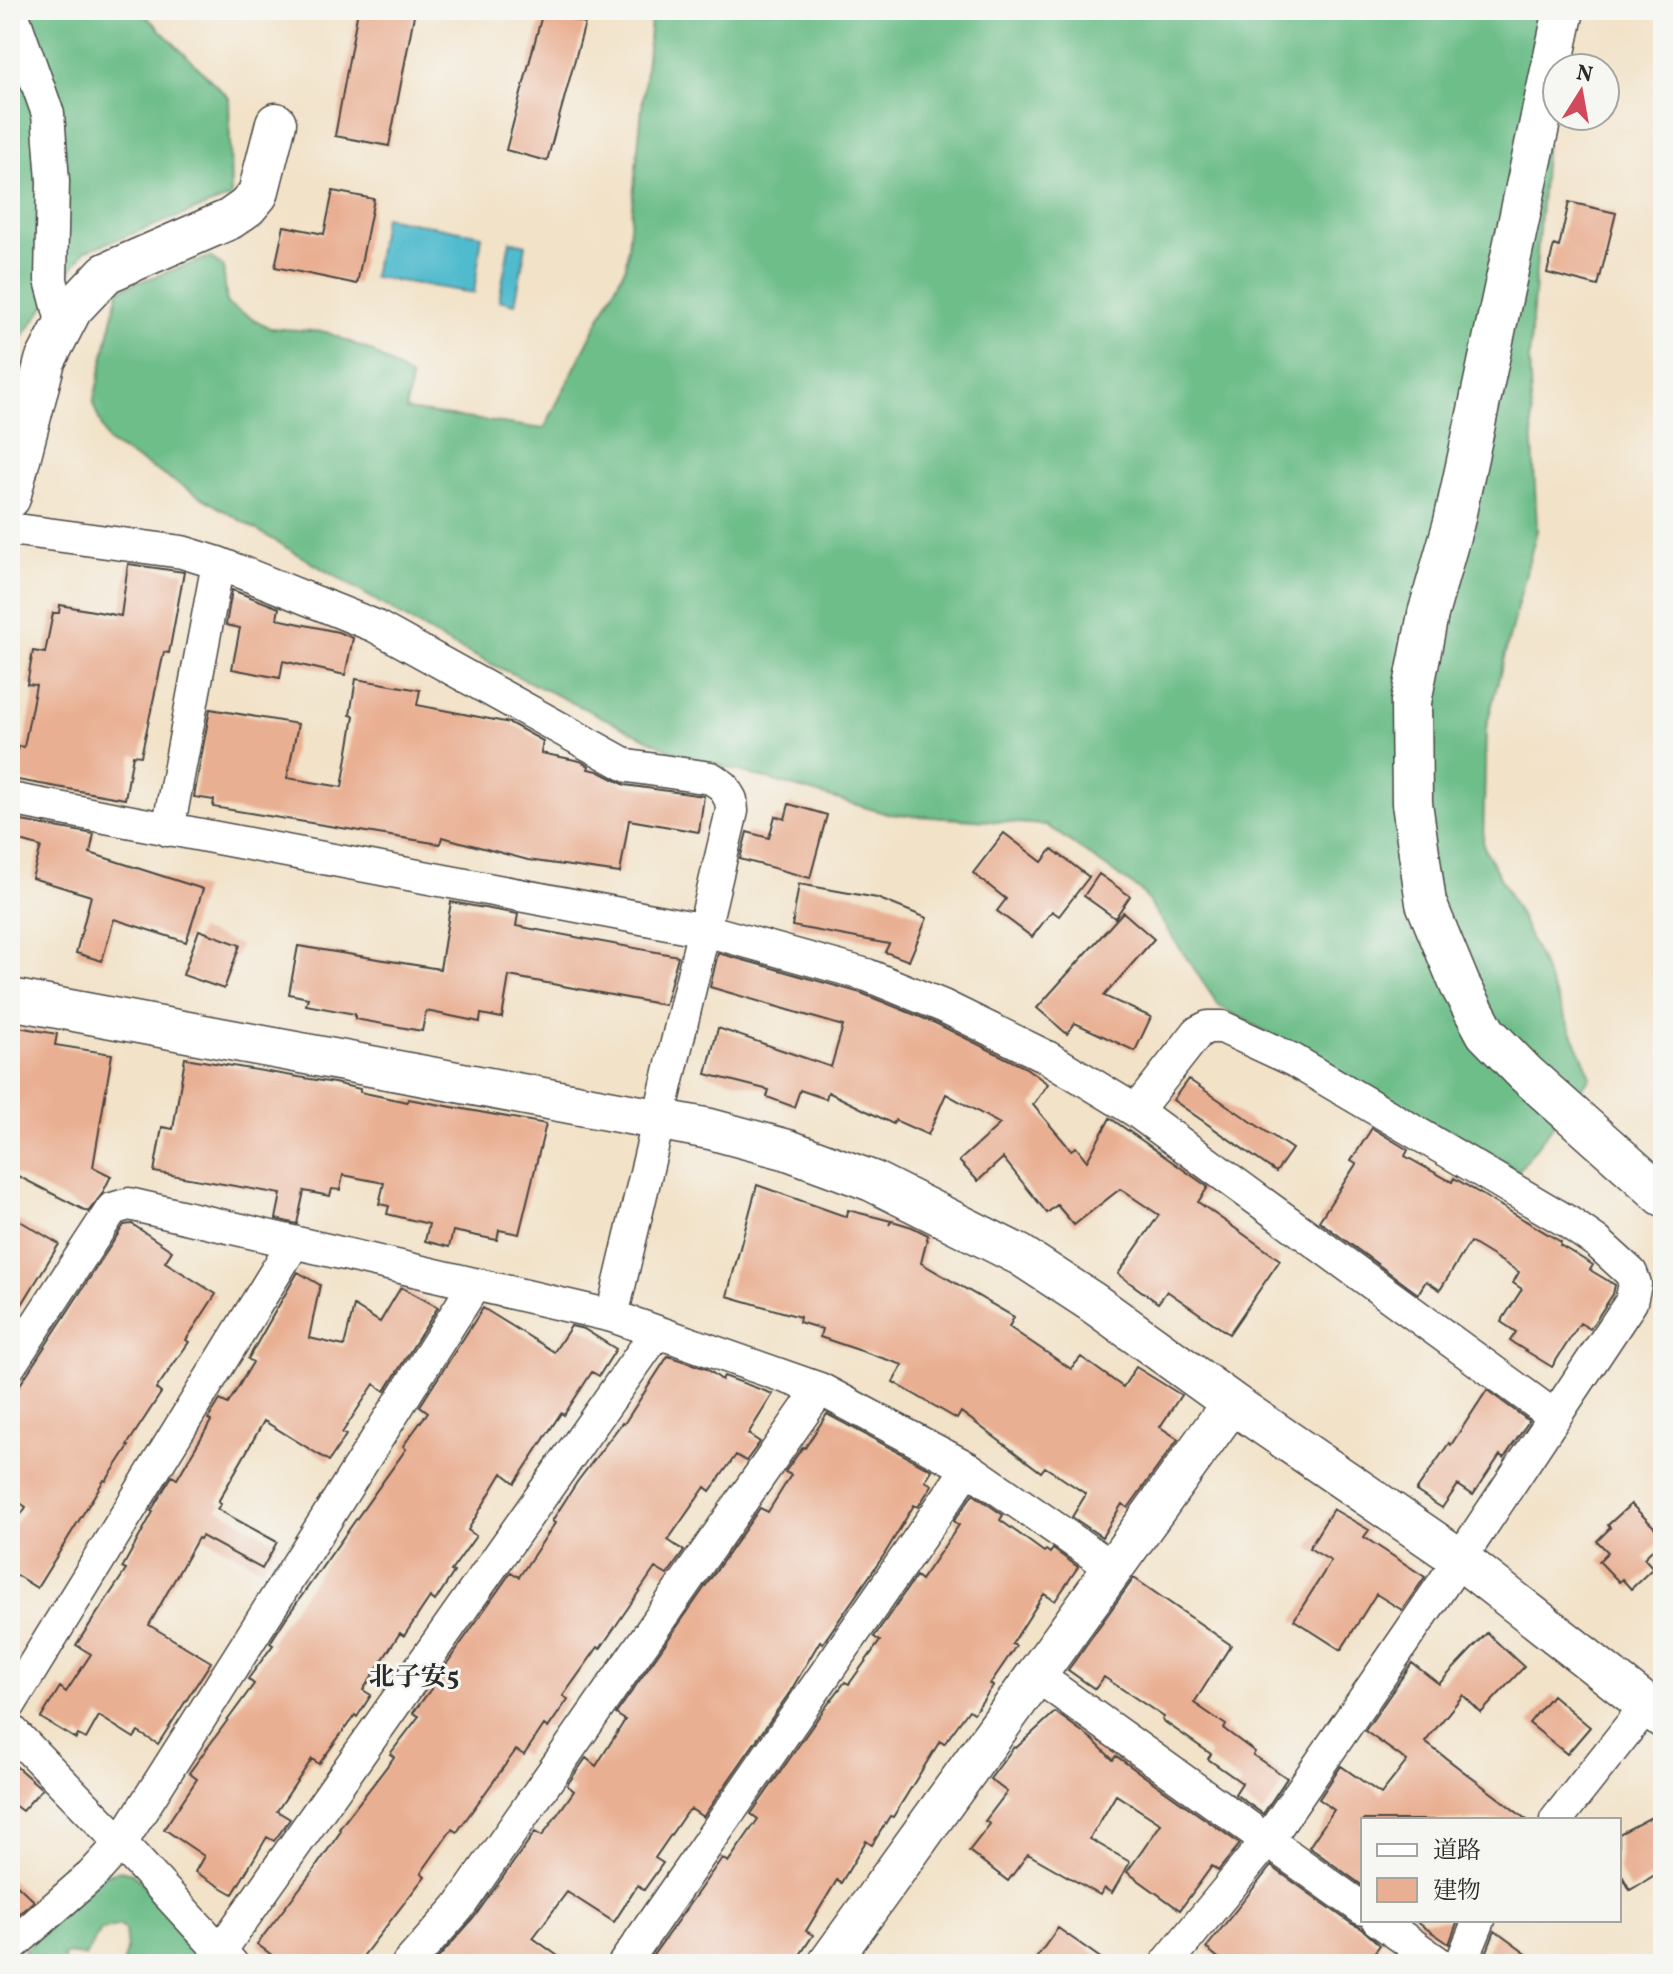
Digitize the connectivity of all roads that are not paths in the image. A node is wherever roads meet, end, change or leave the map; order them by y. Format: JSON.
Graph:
{"nodes":[{"id":1,"x":11,"y":10,"type":"edge"},
{"id":2,"x":1564,"y":10,"type":"edge"},
{"id":3,"x":276,"y":123,"type":"dead end"},
{"id":4,"x":63,"y":325,"type":"junction"},
{"id":5,"x":10,"y":498,"type":"edge"},
{"id":6,"x":10,"y":529,"type":"edge"},
{"id":7,"x":218,"y":563,"type":"junction"},
{"id":8,"x":10,"y":799,"type":"edge"},
{"id":9,"x":168,"y":830,"type":"junction"},
{"id":10,"x":705,"y":930,"type":"junction"},
{"id":11,"x":10,"y":999,"type":"edge"},
{"id":12,"x":1136,"y":1111,"type":"junction"},
{"id":13,"x":658,"y":1118,"type":"junction"},
{"id":14,"x":1663,"y":1196,"type":"edge"},
{"id":15,"x":293,"y":1244,"type":"junction"},
{"id":16,"x":475,"y":1284,"type":"junction"},
{"id":17,"x":612,"y":1316,"type":"junction"},
{"id":18,"x":657,"y":1332,"type":"junction"},
{"id":19,"x":10,"y":1365,"type":"edge"},
{"id":20,"x":820,"y":1389,"type":"junction"},
{"id":21,"x":1232,"y":1403,"type":"junction"},
{"id":22,"x":1554,"y":1416,"type":"junction"},
{"id":23,"x":968,"y":1468,"type":"junction"},
{"id":24,"x":1460,"y":1559,"type":"junction"},
{"id":25,"x":1113,"y":1568,"type":"junction"},
{"id":26,"x":1036,"y":1675,"type":"junction"},
{"id":27,"x":10,"y":1704,"type":"edge"},
{"id":28,"x":1655,"y":1712,"type":"edge"},
{"id":29,"x":10,"y":1729,"type":"edge"},
{"id":30,"x":1558,"y":1818,"type":"edge"},
{"id":31,"x":1267,"y":1841,"type":"junction"},
{"id":32,"x":121,"y":1843,"type":"junction"},
{"id":33,"x":1361,"y":1908,"type":"edge"},
{"id":34,"x":1381,"y":1922,"type":"edge"},
{"id":35,"x":1478,"y":1922,"type":"edge"},
{"id":36,"x":10,"y":1947,"type":"edge"},
{"id":37,"x":227,"y":1957,"type":"edge"},
{"id":38,"x":408,"y":1964,"type":"edge"},
{"id":39,"x":624,"y":1964,"type":"edge"},
{"id":40,"x":828,"y":1964,"type":"edge"},
{"id":41,"x":1166,"y":1964,"type":"edge"},
{"id":42,"x":1440,"y":1964,"type":"edge"},
{"id":43,"x":1461,"y":1964,"type":"edge"}],
"edges":[{"from":1,"to":4,"type":"street"},
{"from":2,"to":14,"type":"street"},
{"from":3,"to":4,"type":"street"},
{"from":4,"to":5,"type":"street"},
{"from":6,"to":7,"type":"street"},
{"from":7,"to":9,"type":"street"},
{"from":7,"to":10,"type":"street"},
{"from":8,"to":9,"type":"street"},
{"from":9,"to":10,"type":"street"},
{"from":10,"to":12,"type":"street"},
{"from":10,"to":13,"type":"street"},
{"from":11,"to":13,"type":"street"},
{"from":12,"to":22,"type":"street"},
{"from":12,"to":22,"type":"street"},
{"from":13,"to":17,"type":"street"},
{"from":13,"to":21,"type":"street"},
{"from":15,"to":16,"type":"street"},
{"from":15,"to":19,"type":"street"},
{"from":15,"to":27,"type":"street"},
{"from":16,"to":17,"type":"street"},
{"from":16,"to":32,"type":"street"},
{"from":17,"to":18,"type":"street"},
{"from":18,"to":20,"type":"street"},
{"from":18,"to":37,"type":"street"},
{"from":20,"to":23,"type":"street"},
{"from":20,"to":38,"type":"street"},
{"from":21,"to":24,"type":"street"},
{"from":21,"to":25,"type":"street"},
{"from":22,"to":24,"type":"street"},
{"from":23,"to":25,"type":"street"},
{"from":23,"to":39,"type":"street"},
{"from":24,"to":28,"type":"street"},
{"from":24,"to":31,"type":"street"},
{"from":25,"to":26,"type":"street"},
{"from":26,"to":31,"type":"street"},
{"from":26,"to":40,"type":"street"},
{"from":28,"to":30,"type":"street"},
{"from":29,"to":32,"type":"street"},
{"from":31,"to":33,"type":"street"},
{"from":31,"to":41,"type":"street"},
{"from":32,"to":36,"type":"street"},
{"from":32,"to":37,"type":"street"},
{"from":34,"to":42,"type":"street"},
{"from":35,"to":43,"type":"street"}]}
